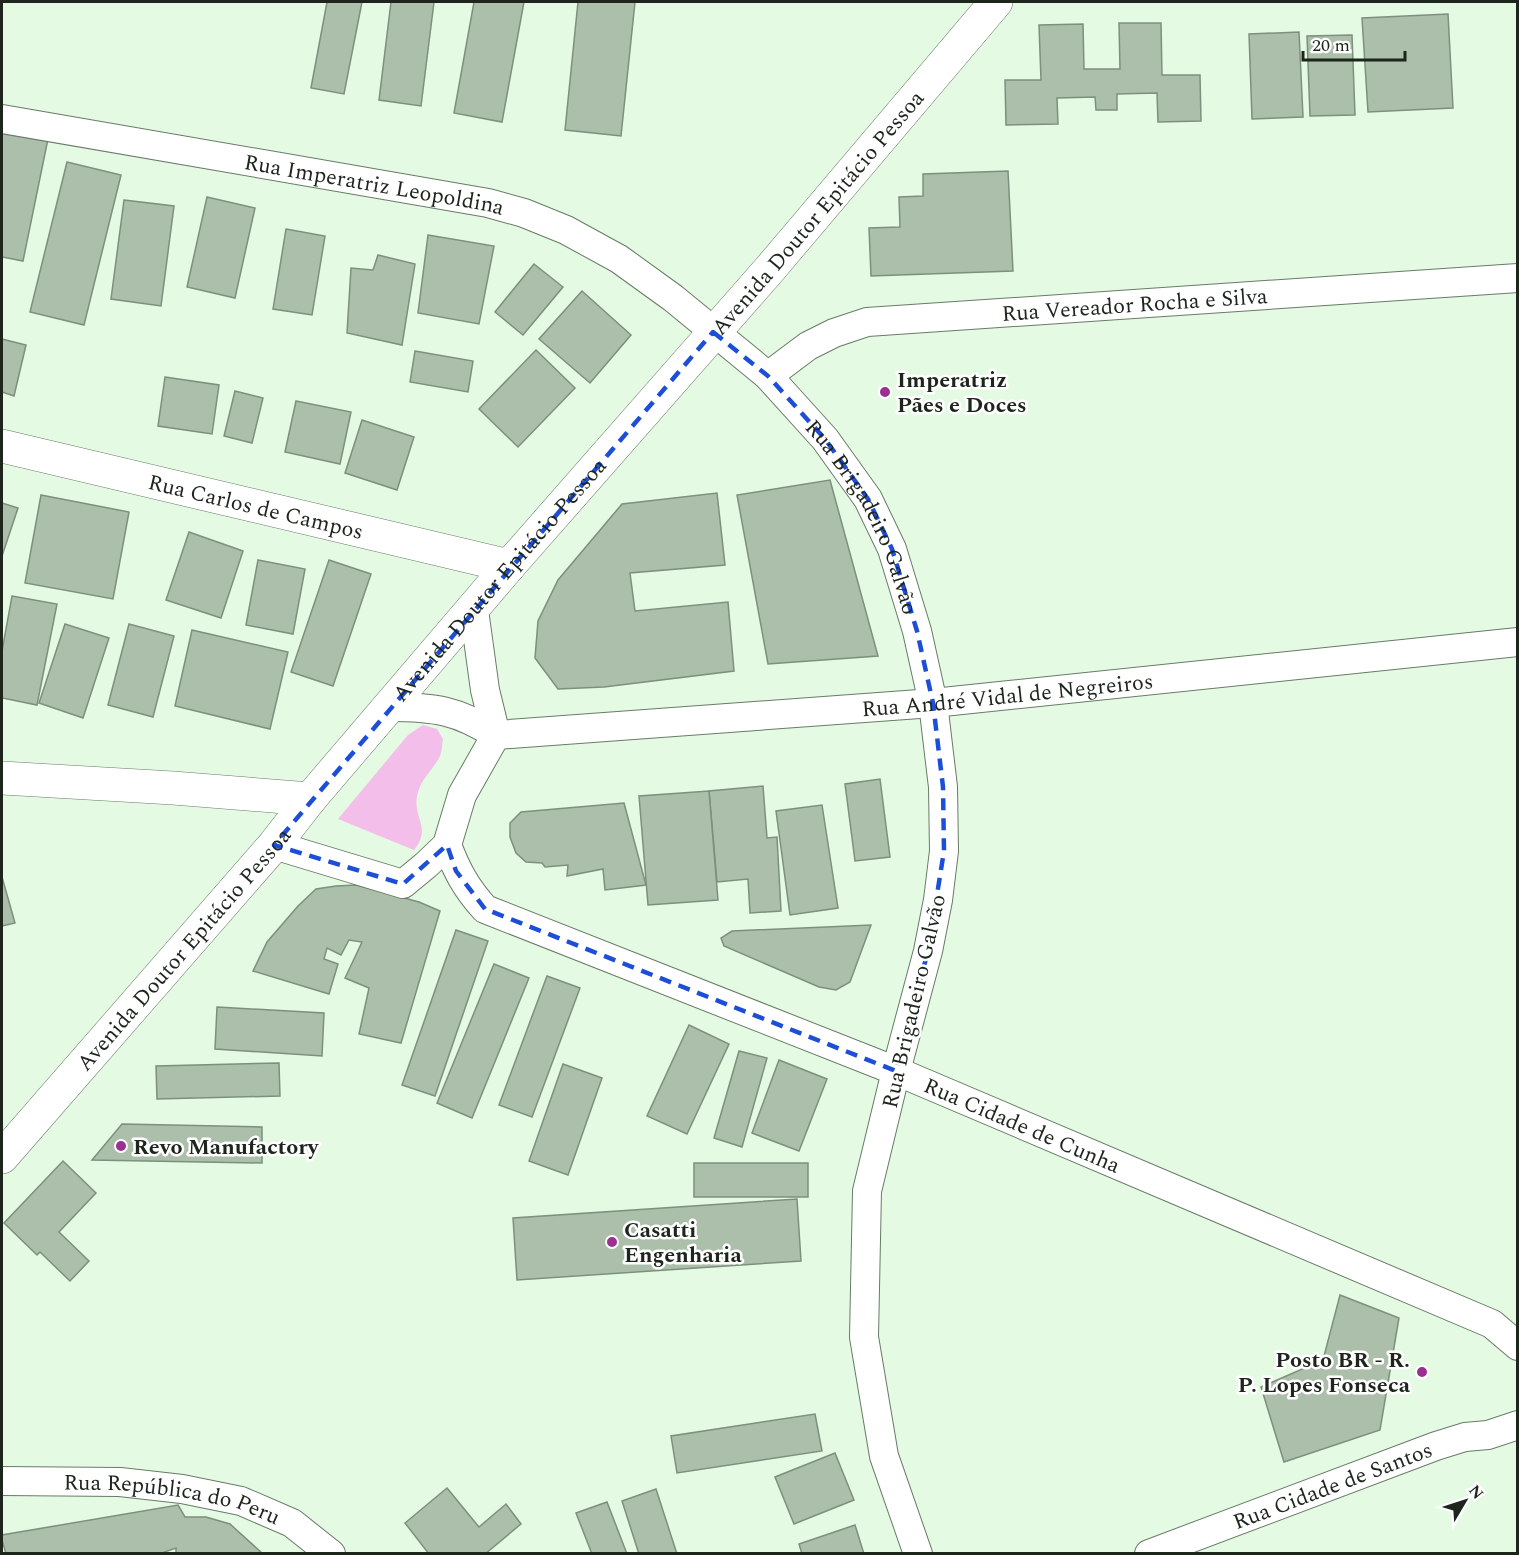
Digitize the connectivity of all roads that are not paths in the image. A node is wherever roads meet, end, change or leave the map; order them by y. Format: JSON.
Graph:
{"nodes":[{"id":1,"x":996,"y":2,"type":"edge"},
{"id":2,"x":2,"y":119,"type":"edge"},
{"id":3,"x":1518,"y":278,"type":"edge"},
{"id":4,"x":713,"y":332,"type":"junction"},
{"id":5,"x":768,"y":376,"type":"junction"},
{"id":6,"x":2,"y":446,"type":"edge"},
{"id":7,"x":509,"y":566,"type":"junction"},
{"id":8,"x":474,"y":610,"type":"junction"},
{"id":9,"x":1518,"y":642,"type":"edge"},
{"id":10,"x":933,"y":703,"type":"junction"},
{"id":11,"x":389,"y":707,"type":"junction"},
{"id":12,"x":496,"y":735,"type":"junction"},
{"id":13,"x":2,"y":778,"type":"edge"},
{"id":14,"x":310,"y":799,"type":"junction"},
{"id":15,"x":274,"y":845,"type":"junction"},
{"id":16,"x":447,"y":845,"type":"junction"},
{"id":17,"x":896,"y":1071,"type":"junction"},
{"id":18,"x":2,"y":1157,"type":"edge"},
{"id":19,"x":1518,"y":1346,"type":"edge"},
{"id":20,"x":1518,"y":1425,"type":"edge"},
{"id":21,"x":2,"y":1481,"type":"edge"},
{"id":22,"x":331,"y":1554,"type":"edge"},
{"id":23,"x":918,"y":1554,"type":"edge"},
{"id":24,"x":1149,"y":1554,"type":"edge"}],
"edges":[{"from":1,"to":4,"type":"main road","name":"Avenida Doutor Epitácio Pessoa"},
{"from":2,"to":4,"type":"street","name":"Rua Imperatriz Leopoldina"},
{"from":3,"to":5,"type":"street","name":"Rua Vereador Rocha e Silva"},
{"from":4,"to":5,"type":"street","name":"Rua Brigadeiro Galvão"},
{"from":4,"to":7,"type":"main road","name":"Avenida Doutor Epitácio Pessoa"},
{"from":5,"to":10,"type":"street","name":"Rua Brigadeiro Galvão"},
{"from":6,"to":7,"type":"main road","name":"Rua Carlos de Campos"},
{"from":7,"to":8,"type":"main road","name":"Avenida Doutor Epitácio Pessoa"},
{"from":8,"to":11,"type":"main road","name":"Avenida Doutor Epitácio Pessoa"},
{"from":8,"to":12,"type":"street"},
{"from":9,"to":10,"type":"street","name":"Rua André Vidal de Negreiros"},
{"from":10,"to":12,"type":"street","name":"Rua André Vidal de Negreiros"},
{"from":10,"to":17,"type":"street","name":"Rua Brigadeiro Galvão"},
{"from":11,"to":12,"type":"street"},
{"from":11,"to":14,"type":"main road","name":"Avenida Doutor Epitácio Pessoa"},
{"from":12,"to":16,"type":"street"},
{"from":13,"to":14,"type":"main road"},
{"from":14,"to":15,"type":"main road","name":"Avenida Doutor Epitácio Pessoa"},
{"from":15,"to":16,"type":"street"},
{"from":15,"to":18,"type":"main road","name":"Avenida Doutor Epitácio Pessoa"},
{"from":16,"to":17,"type":"street","name":"Rua Cidade de Cunha"},
{"from":17,"to":19,"type":"street","name":"Rua Cidade de Cunha"},
{"from":17,"to":23,"type":"street","name":"Rua Brigadeiro Galvão"},
{"from":20,"to":24,"type":"street","name":"Rua Cidade de Santos"},
{"from":21,"to":22,"type":"street","name":"Rua República do Peru"}]}
